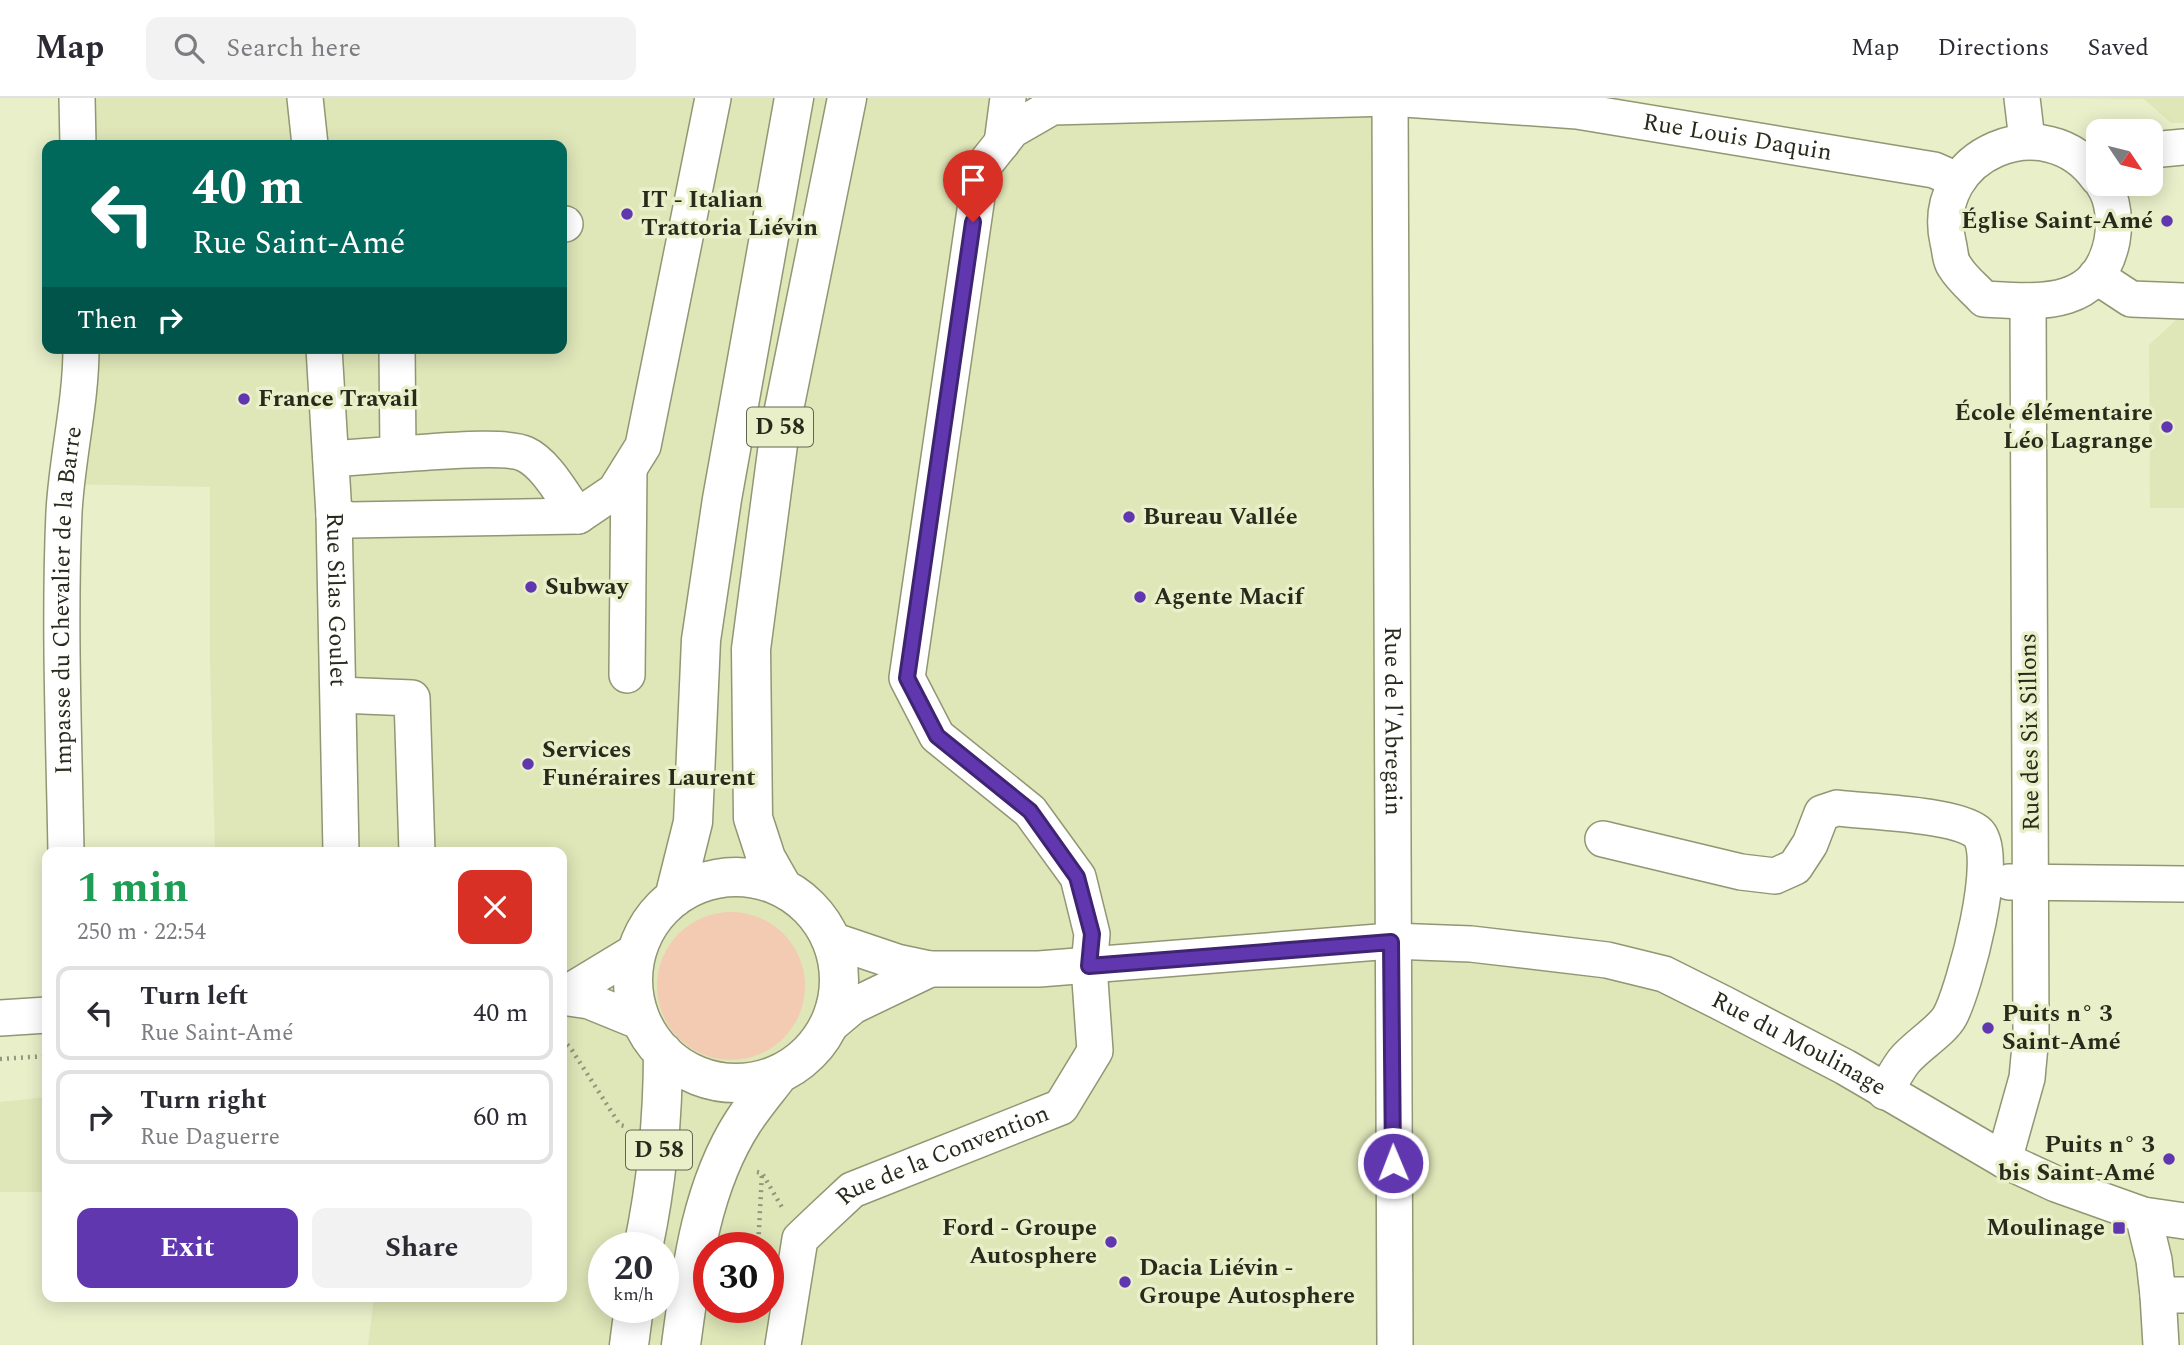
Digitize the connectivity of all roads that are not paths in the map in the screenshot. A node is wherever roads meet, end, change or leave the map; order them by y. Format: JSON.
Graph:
{"nodes":[{"id":1,"x":78,"y":98,"type":"edge"},
{"id":2,"x":305,"y":98,"type":"edge"},
{"id":3,"x":713,"y":98,"type":"edge"},
{"id":4,"x":794,"y":98,"type":"edge"},
{"id":5,"x":847,"y":98,"type":"edge"},
{"id":6,"x":1008,"y":98,"type":"edge"},
{"id":7,"x":1391,"y":98,"type":"edge"},
{"id":8,"x":2022,"y":98,"type":"edge"},
{"id":9,"x":78,"y":140,"type":"edge"},
{"id":10,"x":309,"y":140,"type":"edge"},
{"id":11,"x":2027,"y":140,"type":"junction"},
{"id":12,"x":1002,"y":143,"type":"junction"},
{"id":13,"x":2184,"y":147,"type":"edge"},
{"id":14,"x":2163,"y":149,"type":"edge"},
{"id":15,"x":2086,"y":164,"type":"edge"},
{"id":16,"x":1957,"y":180,"type":"junction"},
{"id":17,"x":2109,"y":196,"type":"edge"},
{"id":18,"x":2096,"y":276,"type":"junction"},
{"id":19,"x":2028,"y":301,"type":"junction"},
{"id":20,"x":2184,"y":301,"type":"edge"},
{"id":21,"x":81,"y":354,"type":"edge"},
{"id":22,"x":324,"y":354,"type":"edge"},
{"id":23,"x":397,"y":354,"type":"edge"},
{"id":24,"x":398,"y":454,"type":"junction"},
{"id":25,"x":331,"y":458,"type":"junction"},
{"id":26,"x":629,"y":469,"type":"junction"},
{"id":27,"x":334,"y":514,"type":"junction"},
{"id":28,"x":579,"y":516,"type":"junction"},
{"id":29,"x":627,"y":675,"type":"dead end"},
{"id":30,"x":339,"y":695,"type":"junction"},
{"id":31,"x":1603,"y":839,"type":"dead end"},
{"id":32,"x":66,"y":847,"type":"edge"},
{"id":33,"x":341,"y":847,"type":"edge"},
{"id":34,"x":417,"y":847,"type":"edge"},
{"id":35,"x":2031,"y":881,"type":"junction"},
{"id":36,"x":1986,"y":882,"type":"junction"},
{"id":37,"x":2184,"y":884,"type":"edge"},
{"id":38,"x":783,"y":888,"type":"junction"},
{"id":39,"x":674,"y":898,"type":"junction"},
{"id":40,"x":832,"y":940,"type":"junction"},
{"id":41,"x":1391,"y":942,"type":"junction"},
{"id":42,"x":638,"y":950,"type":"junction"},
{"id":43,"x":1089,"y":966,"type":"junction"},
{"id":44,"x":930,"y":969,"type":"junction"},
{"id":45,"x":567,"y":993,"type":"edge"},
{"id":46,"x":567,"y":997,"type":"edge"},
{"id":47,"x":42,"y":1015,"type":"edge"},
{"id":48,"x":0,"y":1018,"type":"edge"},
{"id":49,"x":828,"y":1027,"type":"junction"},
{"id":50,"x":652,"y":1037,"type":"junction"},
{"id":51,"x":779,"y":1074,"type":"junction"},
{"id":52,"x":1885,"y":1092,"type":"junction"},
{"id":53,"x":2004,"y":1160,"type":"junction"},
{"id":54,"x":2143,"y":1215,"type":"junction"},
{"id":55,"x":2184,"y":1221,"type":"edge"},
{"id":56,"x":646,"y":1232,"type":"edge"},
{"id":57,"x":2171,"y":1295,"type":"edge"},
{"id":58,"x":632,"y":1323,"type":"edge"},
{"id":59,"x":629,"y":1345,"type":"edge"},
{"id":60,"x":681,"y":1345,"type":"edge"},
{"id":61,"x":783,"y":1345,"type":"edge"},
{"id":62,"x":1395,"y":1345,"type":"edge"},
{"id":63,"x":2161,"y":1345,"type":"edge"}],
"edges":[{"from":1,"to":9,"type":"street"},
{"from":2,"to":10,"type":"street"},
{"from":3,"to":26,"type":"street"},
{"from":4,"to":39,"type":"main road","number":"D 58"},
{"from":5,"to":38,"type":"main road","number":"D 58"},
{"from":6,"to":12,"type":"street"},
{"from":7,"to":12,"type":"street","name":"Rue Louis Daquin"},
{"from":7,"to":16,"type":"street","name":"Rue Louis Daquin"},
{"from":7,"to":41,"type":"street","name":"Rue de l'Abregain"},
{"from":8,"to":11,"type":"street"},
{"from":11,"to":15,"type":"street"},
{"from":11,"to":16,"type":"street"},
{"from":12,"to":43,"type":"street","name":"Rue de la Convention"},
{"from":13,"to":14,"type":"street"},
{"from":16,"to":19,"type":"street"},
{"from":17,"to":18,"type":"street"},
{"from":18,"to":19,"type":"street"},
{"from":18,"to":20,"type":"street"},
{"from":19,"to":35,"type":"street","name":"Rue des Six Sillons"},
{"from":21,"to":32,"type":"street","name":"Impasse du Chevalier de la Barre"},
{"from":22,"to":25,"type":"street","name":"Rue Silas Goulet"},
{"from":23,"to":24,"type":"street"},
{"from":24,"to":25,"type":"street"},
{"from":24,"to":28,"type":"street"},
{"from":25,"to":27,"type":"street","name":"Rue Silas Goulet"},
{"from":26,"to":28,"type":"street"},
{"from":26,"to":29,"type":"street"},
{"from":27,"to":28,"type":"street"},
{"from":27,"to":30,"type":"street","name":"Rue Silas Goulet"},
{"from":30,"to":33,"type":"street","name":"Rue Silas Goulet"},
{"from":30,"to":34,"type":"street"},
{"from":31,"to":36,"type":"street"},
{"from":35,"to":36,"type":"street"},
{"from":35,"to":37,"type":"street"},
{"from":35,"to":53,"type":"street","name":"Rue des Six Sillons"},
{"from":36,"to":52,"type":"street"},
{"from":38,"to":39,"type":"main road"},
{"from":38,"to":40,"type":"main road"},
{"from":39,"to":42,"type":"main road"},
{"from":40,"to":44,"type":"street"},
{"from":40,"to":49,"type":"main road"},
{"from":41,"to":43,"type":"street","name":"Rue du Moulinage"},
{"from":41,"to":52,"type":"street","name":"Rue du Moulinage"},
{"from":41,"to":62,"type":"street","name":"Rue de l'Abregain"},
{"from":42,"to":45,"type":"street"},
{"from":42,"to":50,"type":"main road"},
{"from":43,"to":44,"type":"street","name":"Rue du Moulinage"},
{"from":43,"to":61,"type":"street","name":"Rue de la Convention"},
{"from":44,"to":49,"type":"street"},
{"from":46,"to":50,"type":"street"},
{"from":47,"to":48,"type":"street"},
{"from":49,"to":51,"type":"main road"},
{"from":50,"to":51,"type":"main road"},
{"from":50,"to":56,"type":"main road","number":"D 58"},
{"from":51,"to":60,"type":"main road","number":"D 58"},
{"from":52,"to":53,"type":"street","name":"Rue du Moulinage"},
{"from":53,"to":54,"type":"street","name":"Rue du Moulinage"},
{"from":54,"to":55,"type":"street","name":"Rue du Moulinage"},
{"from":54,"to":57,"type":"street"},
{"from":57,"to":63,"type":"street"},
{"from":58,"to":59,"type":"main road"}]}
